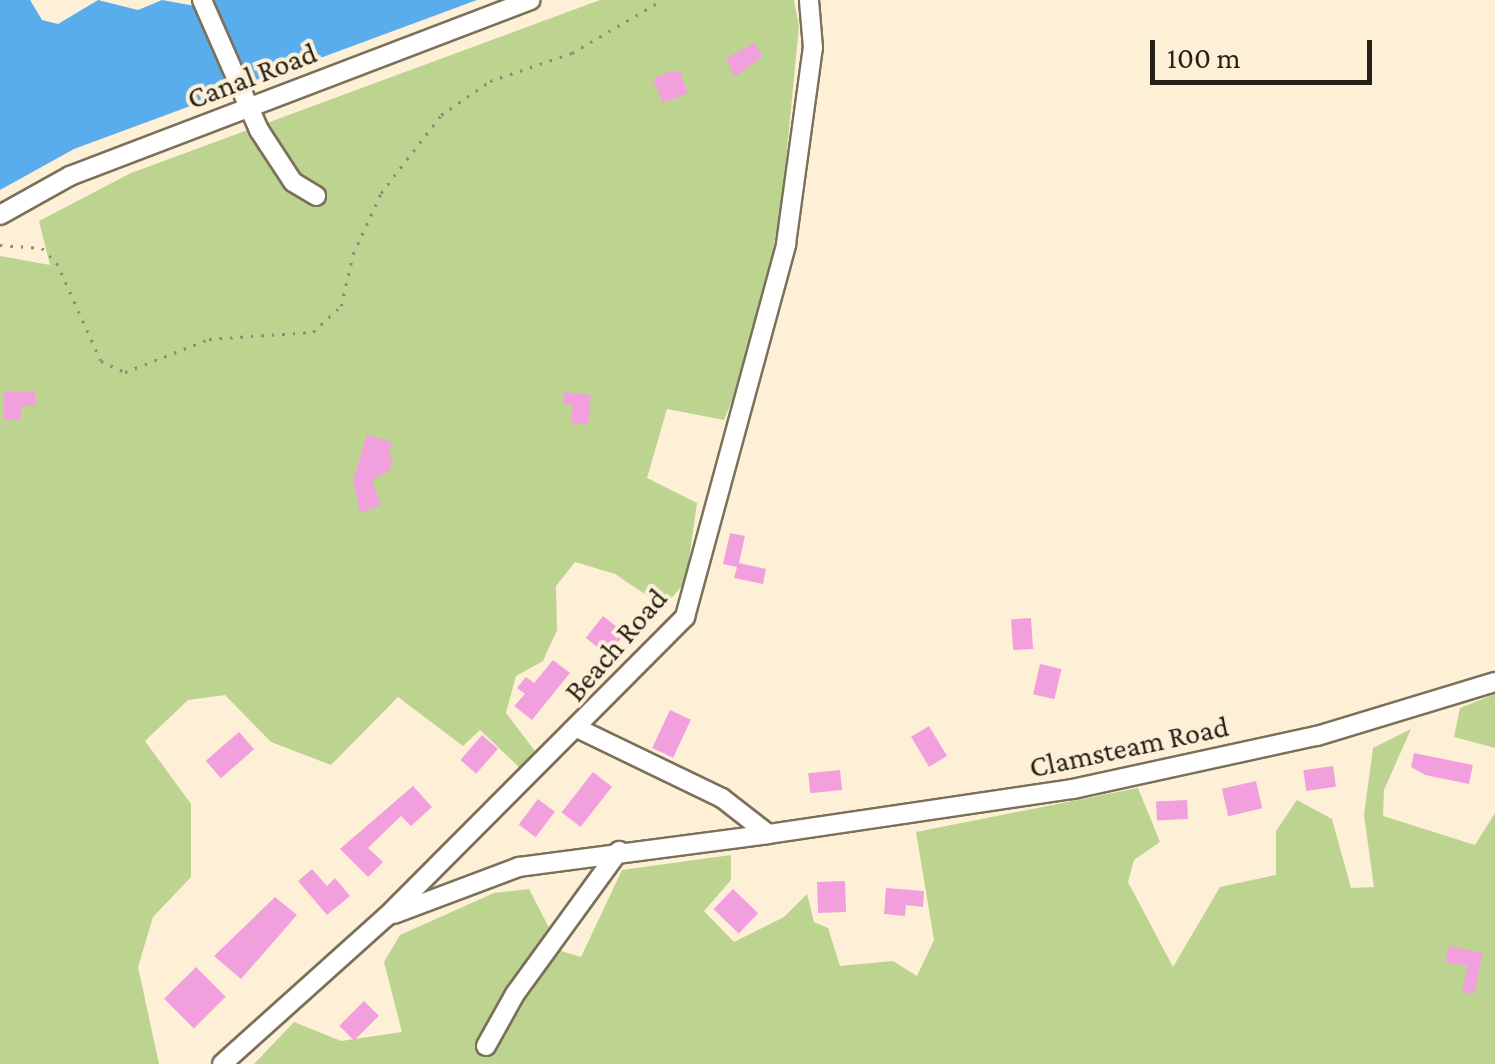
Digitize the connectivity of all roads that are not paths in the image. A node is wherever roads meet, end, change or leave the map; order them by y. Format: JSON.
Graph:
{"nodes":[{"id":1,"x":202,"y":0,"type":"edge"},
{"id":2,"x":530,"y":0,"type":"edge"},
{"id":3,"x":809,"y":0,"type":"edge"},
{"id":4,"x":252,"y":106,"type":"junction"},
{"id":5,"x":316,"y":196,"type":"dead end"},
{"id":6,"x":0,"y":216,"type":"edge"},
{"id":7,"x":1495,"y":682,"type":"edge"},
{"id":8,"x":579,"y":730,"type":"junction"},
{"id":9,"x":768,"y":834,"type":"junction"},
{"id":10,"x":620,"y":851,"type":"junction"},
{"id":11,"x":386,"y":917,"type":"junction"},
{"id":12,"x":486,"y":1046,"type":"dead end"},
{"id":13,"x":222,"y":1064,"type":"edge"}],
"edges":[{"from":1,"to":4,"type":"street"},
{"from":2,"to":4,"type":"street","name":"Canal Road"},
{"from":3,"to":8,"type":"street","name":"Beach Road"},
{"from":4,"to":5,"type":"street"},
{"from":4,"to":6,"type":"street","name":"Canal Road"},
{"from":7,"to":9,"type":"street","name":"Clamsteam Road"},
{"from":8,"to":9,"type":"street"},
{"from":8,"to":11,"type":"street","name":"Beach Road"},
{"from":9,"to":10,"type":"street","name":"Clamsteam Road"},
{"from":10,"to":11,"type":"street","name":"Clamsteam Road"},
{"from":10,"to":12,"type":"street"},
{"from":11,"to":13,"type":"street","name":"Beach Road"}]}
